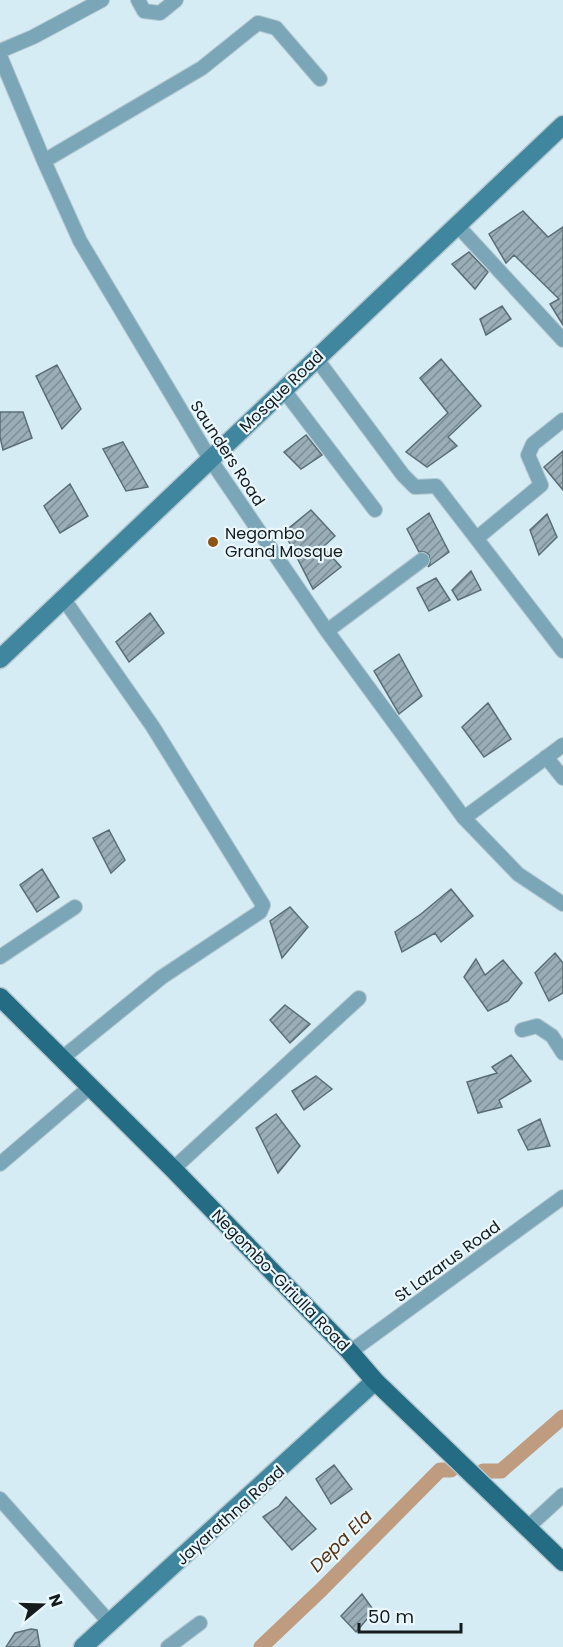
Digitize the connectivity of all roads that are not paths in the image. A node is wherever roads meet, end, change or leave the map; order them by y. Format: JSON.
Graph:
{"nodes":[{"id":1,"x":102,"y":0,"type":"edge"},
{"id":2,"x":138,"y":0,"type":"edge"},
{"id":3,"x":176,"y":0,"type":"edge"},
{"id":4,"x":0,"y":51,"type":"edge"},
{"id":5,"x":0,"y":56,"type":"edge"},
{"id":6,"x":320,"y":79,"type":"dead end"},
{"id":7,"x":563,"y":125,"type":"edge"},
{"id":8,"x":44,"y":161,"type":"junction"},
{"id":9,"x":457,"y":225,"type":"junction"},
{"id":10,"x":563,"y":340,"type":"edge"},
{"id":11,"x":316,"y":358,"type":"junction"},
{"id":12,"x":283,"y":389,"type":"junction"},
{"id":13,"x":563,"y":420,"type":"edge"},
{"id":14,"x":210,"y":459,"type":"junction"},
{"id":15,"x":375,"y":510,"type":"dead end"},
{"id":16,"x":477,"y":537,"type":"junction"},
{"id":17,"x":422,"y":560,"type":"dead end"},
{"id":18,"x":63,"y":598,"type":"junction"},
{"id":19,"x":327,"y":631,"type":"junction"},
{"id":20,"x":563,"y":651,"type":"edge"},
{"id":21,"x":0,"y":659,"type":"edge"},
{"id":22,"x":563,"y":745,"type":"edge"},
{"id":23,"x":546,"y":757,"type":"junction"},
{"id":24,"x":563,"y":778,"type":"edge"},
{"id":25,"x":464,"y":818,"type":"junction"},
{"id":26,"x":563,"y":904,"type":"edge"},
{"id":27,"x":75,"y":907,"type":"dead end"},
{"id":28,"x":0,"y":957,"type":"edge"},
{"id":29,"x":0,"y":997,"type":"edge"},
{"id":30,"x":359,"y":998,"type":"dead end"},
{"id":31,"x":522,"y":1030,"type":"dead end"},
{"id":32,"x":563,"y":1053,"type":"edge"},
{"id":33,"x":61,"y":1059,"type":"junction"},
{"id":34,"x":90,"y":1087,"type":"junction"},
{"id":35,"x":0,"y":1164,"type":"edge"},
{"id":36,"x":173,"y":1169,"type":"junction"},
{"id":37,"x":563,"y":1197,"type":"edge"},
{"id":38,"x":350,"y":1352,"type":"junction"},
{"id":39,"x":375,"y":1381,"type":"junction"},
{"id":40,"x":563,"y":1495,"type":"edge"},
{"id":41,"x":0,"y":1499,"type":"edge"},
{"id":42,"x":527,"y":1528,"type":"junction"},
{"id":43,"x":563,"y":1562,"type":"edge"},
{"id":44,"x":110,"y":1623,"type":"junction"},
{"id":45,"x":200,"y":1623,"type":"dead end"},
{"id":46,"x":83,"y":1647,"type":"edge"},
{"id":47,"x":168,"y":1647,"type":"edge"}],
"edges":[{"from":1,"to":4,"type":"street"},
{"from":2,"to":3,"type":"street"},
{"from":5,"to":8,"type":"street","name":"Saunders Road"},
{"from":6,"to":8,"type":"street"},
{"from":7,"to":9,"type":"street","name":"Mosque Road"},
{"from":8,"to":14,"type":"street","name":"Saunders Road"},
{"from":9,"to":10,"type":"street"},
{"from":9,"to":11,"type":"street","name":"Mosque Road"},
{"from":11,"to":12,"type":"street","name":"Mosque Road"},
{"from":11,"to":16,"type":"street"},
{"from":12,"to":14,"type":"street","name":"Mosque Road"},
{"from":12,"to":15,"type":"street"},
{"from":13,"to":16,"type":"street"},
{"from":14,"to":18,"type":"street","name":"Mosque Road"},
{"from":14,"to":19,"type":"street","name":"Saunders Road"},
{"from":16,"to":20,"type":"street"},
{"from":17,"to":19,"type":"street"},
{"from":18,"to":21,"type":"street","name":"Mosque Road"},
{"from":18,"to":33,"type":"street"},
{"from":19,"to":25,"type":"street","name":"Saunders Road"},
{"from":22,"to":23,"type":"street"},
{"from":23,"to":24,"type":"street"},
{"from":23,"to":25,"type":"street"},
{"from":25,"to":26,"type":"street","name":"Saunders Road"},
{"from":27,"to":28,"type":"street"},
{"from":29,"to":33,"type":"main road","name":"Negombo-Giriulla Road"},
{"from":30,"to":36,"type":"street"},
{"from":31,"to":32,"type":"street"},
{"from":33,"to":34,"type":"main road","name":"Negombo-Giriulla Road"},
{"from":34,"to":35,"type":"street"},
{"from":34,"to":36,"type":"main road","name":"Negombo-Giriulla Road"},
{"from":36,"to":38,"type":"main road","name":"Negombo-Giriulla Road"},
{"from":37,"to":38,"type":"street","name":"St Lazarus Road"},
{"from":38,"to":39,"type":"main road","name":"Negombo-Giriulla Road"},
{"from":39,"to":42,"type":"main road","name":"Negombo-Giriulla Road"},
{"from":39,"to":44,"type":"street","name":"Jayarathna Road"},
{"from":40,"to":42,"type":"street"},
{"from":41,"to":44,"type":"street"},
{"from":42,"to":43,"type":"main road","name":"Negombo-Giriulla Road"},
{"from":44,"to":46,"type":"street","name":"Jayarathna Road"},
{"from":45,"to":47,"type":"street"}]}
